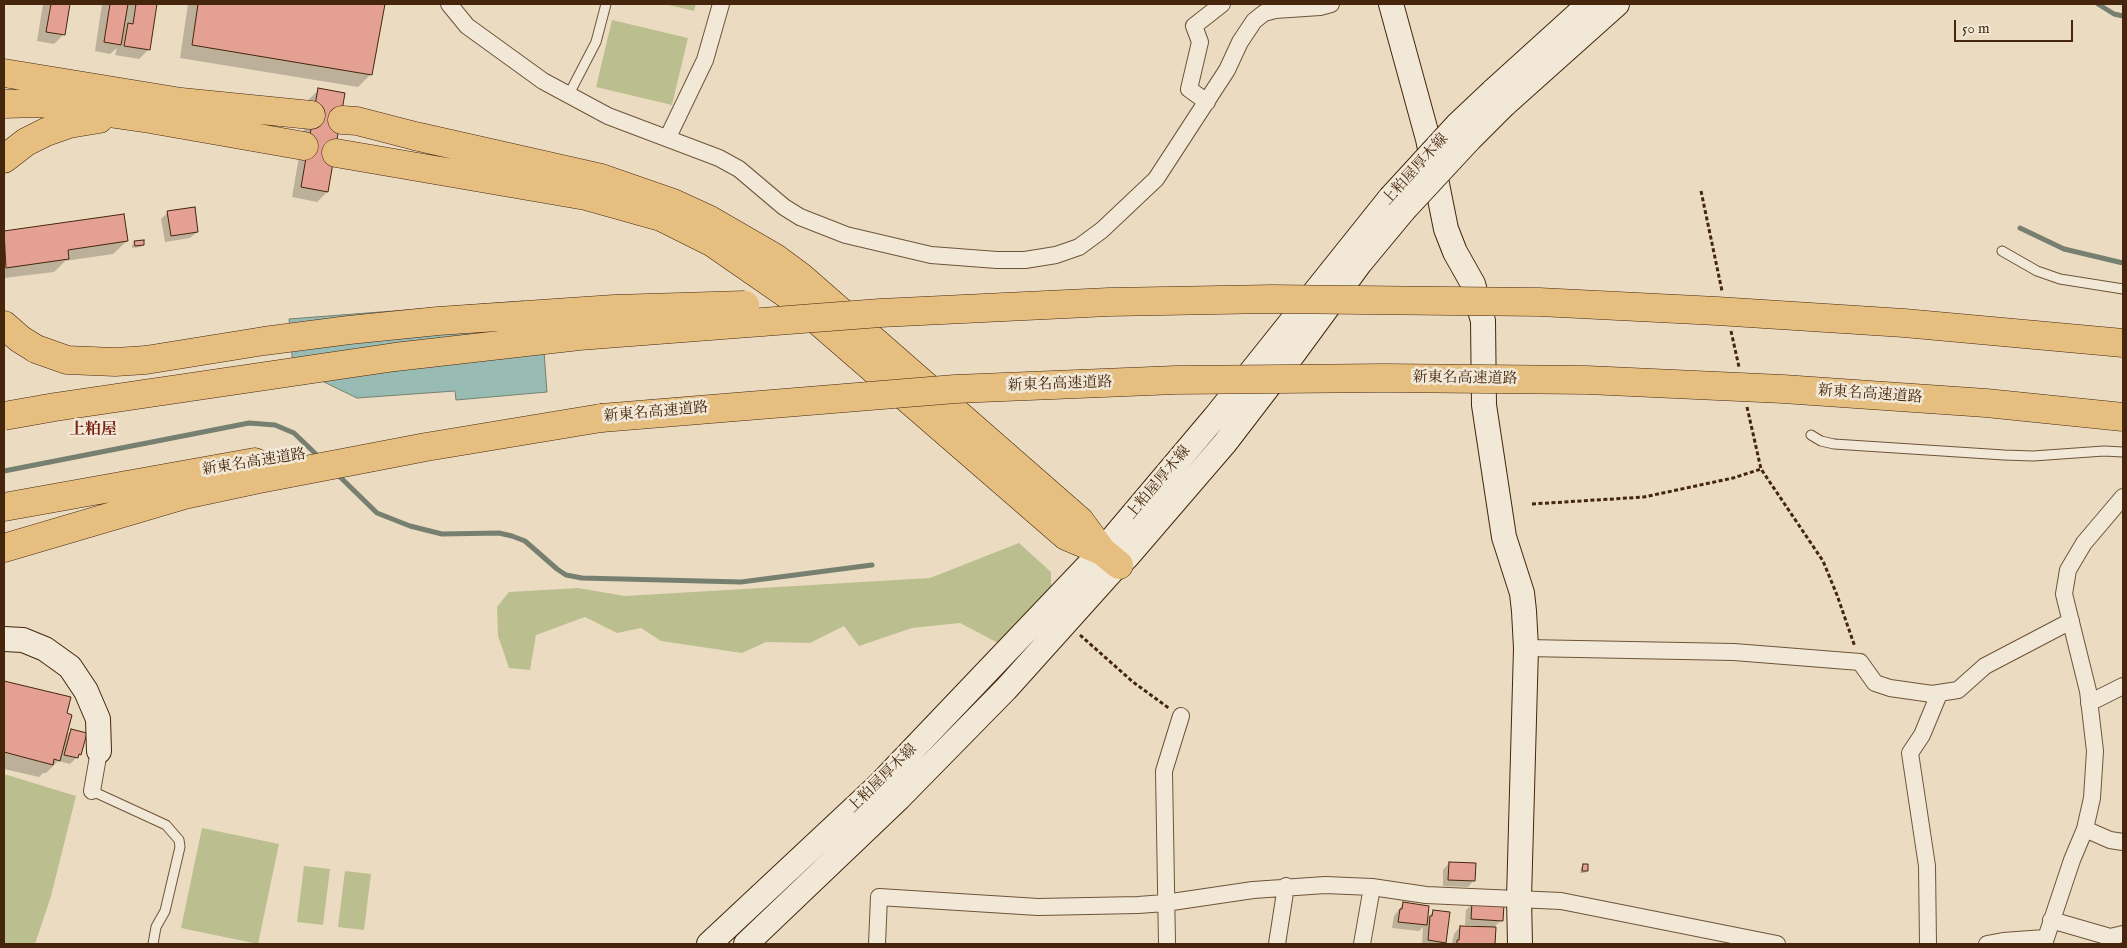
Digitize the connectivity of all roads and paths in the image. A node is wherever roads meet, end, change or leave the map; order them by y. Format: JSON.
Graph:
{"nodes":[{"id":1,"x":449,"y":4,"type":"edge"},
{"id":2,"x":606,"y":4,"type":"edge"},
{"id":3,"x":722,"y":4,"type":"edge"},
{"id":4,"x":1222,"y":4,"type":"edge"},
{"id":5,"x":1331,"y":4,"type":"edge"},
{"id":6,"x":1392,"y":4,"type":"edge"},
{"id":7,"x":1589,"y":4,"type":"edge"},
{"id":8,"x":1617,"y":4,"type":"edge"},
{"id":9,"x":4,"y":73,"type":"edge"},
{"id":10,"x":40,"y":80,"type":"junction"},
{"id":11,"x":4,"y":82,"type":"edge"},
{"id":12,"x":568,"y":96,"type":"junction"},
{"id":13,"x":1498,"y":98,"type":"junction"},
{"id":14,"x":1207,"y":102,"type":"junction"},
{"id":15,"x":4,"y":104,"type":"edge"},
{"id":16,"x":312,"y":115,"type":"dead end"},
{"id":17,"x":150,"y":119,"type":"junction"},
{"id":18,"x":342,"y":120,"type":"dead end"},
{"id":19,"x":668,"y":137,"type":"junction"},
{"id":20,"x":304,"y":146,"type":"dead end"},
{"id":21,"x":336,"y":153,"type":"dead end"},
{"id":22,"x":4,"y":159,"type":"edge"},
{"id":23,"x":1701,"y":191,"type":"dead end"},
{"id":24,"x":2002,"y":251,"type":"dead end"},
{"id":25,"x":2123,"y":289,"type":"edge"},
{"id":26,"x":1724,"y":296,"type":"dead end"},
{"id":27,"x":1109,"y":302,"type":"junction"},
{"id":28,"x":4,"y":325,"type":"edge"},
{"id":29,"x":1730,"y":325,"type":"dead end"},
{"id":30,"x":852,"y":336,"type":"junction"},
{"id":31,"x":2123,"y":344,"type":"edge"},
{"id":32,"x":1740,"y":373,"type":"dead end"},
{"id":33,"x":1746,"y":402,"type":"dead end"},
{"id":34,"x":4,"y":416,"type":"edge"},
{"id":35,"x":2123,"y":417,"type":"edge"},
{"id":36,"x":601,"y":418,"type":"junction"},
{"id":37,"x":1811,"y":435,"type":"dead end"},
{"id":38,"x":2123,"y":452,"type":"edge"},
{"id":39,"x":1761,"y":469,"type":"junction"},
{"id":40,"x":2123,"y":497,"type":"edge"},
{"id":41,"x":1532,"y":504,"type":"dead end"},
{"id":42,"x":4,"y":507,"type":"edge"},
{"id":43,"x":4,"y":548,"type":"edge"},
{"id":44,"x":1110,"y":558,"type":"junction"},
{"id":45,"x":2071,"y":621,"type":"junction"},
{"id":46,"x":1076,"y":632,"type":"dead end"},
{"id":47,"x":4,"y":639,"type":"edge"},
{"id":48,"x":1526,"y":648,"type":"junction"},
{"id":49,"x":1860,"y":662,"type":"junction"},
{"id":50,"x":2123,"y":686,"type":"edge"},
{"id":51,"x":1939,"y":694,"type":"junction"},
{"id":52,"x":2089,"y":703,"type":"junction"},
{"id":53,"x":1180,"y":716,"type":"joint"},
{"id":54,"x":99,"y":750,"type":"joint"},
{"id":55,"x":92,"y":791,"type":"joint"},
{"id":56,"x":2084,"y":829,"type":"junction"},
{"id":57,"x":2123,"y":842,"type":"edge"},
{"id":58,"x":1286,"y":886,"type":"junction"},
{"id":59,"x":1372,"y":887,"type":"junction"},
{"id":60,"x":1519,"y":898,"type":"junction"},
{"id":61,"x":1165,"y":903,"type":"junction"},
{"id":62,"x":2051,"y":920,"type":"junction"},
{"id":63,"x":2123,"y":934,"type":"edge"},
{"id":64,"x":2045,"y":941,"type":"edge"},
{"id":65,"x":153,"y":944,"type":"edge"},
{"id":66,"x":709,"y":944,"type":"edge"},
{"id":67,"x":746,"y":944,"type":"edge"},
{"id":68,"x":877,"y":944,"type":"edge"},
{"id":69,"x":1166,"y":944,"type":"edge"},
{"id":70,"x":1277,"y":944,"type":"edge"},
{"id":71,"x":1362,"y":944,"type":"edge"},
{"id":72,"x":1520,"y":944,"type":"edge"},
{"id":73,"x":1776,"y":944,"type":"edge"},
{"id":74,"x":1928,"y":944,"type":"edge"},
{"id":75,"x":1987,"y":944,"type":"edge"}],
"edges":[{"from":1,"to":12,"type":"street"},
{"from":2,"to":12,"type":"lane"},
{"from":3,"to":19,"type":"street"},
{"from":4,"to":14,"type":"street"},
{"from":5,"to":14,"type":"street"},
{"from":6,"to":48,"type":"main road"},
{"from":7,"to":13,"type":"main road","name":"上粕屋厚木線"},
{"from":8,"to":13,"type":"main road","name":"上粕屋厚木線"},
{"from":9,"to":10,"type":"highway"},
{"from":10,"to":11,"type":"highway"},
{"from":10,"to":16,"type":"highway"},
{"from":12,"to":19,"type":"street"},
{"from":13,"to":44,"type":"main road","name":"上粕屋厚木線","bridge":true},
{"from":14,"to":19,"type":"street"},
{"from":15,"to":17,"type":"highway"},
{"from":17,"to":20,"type":"highway"},
{"from":17,"to":22,"type":"highway"},
{"from":18,"to":30,"type":"highway"},
{"from":21,"to":30,"type":"highway"},
{"from":23,"to":26,"type":"path"},
{"from":24,"to":25,"type":"lane"},
{"from":27,"to":28,"type":"highway","bridge":true},
{"from":27,"to":31,"type":"highway","bridge":true},
{"from":27,"to":34,"type":"highway","bridge":true},
{"from":29,"to":32,"type":"path"},
{"from":30,"to":44,"type":"highway"},
{"from":33,"to":39,"type":"path"},
{"from":35,"to":36,"type":"highway","name":"新東名高速道路","bridge":true},
{"from":36,"to":42,"type":"highway","name":"新東名高速道路"},
{"from":36,"to":43,"type":"highway"},
{"from":37,"to":38,"type":"lane"},
{"from":39,"to":41,"type":"path"},
{"from":39,"to":49,"type":"path"},
{"from":40,"to":45,"type":"street"},
{"from":44,"to":66,"type":"main road","name":"上粕屋厚木線"},
{"from":44,"to":67,"type":"main road","name":"上粕屋厚木線"},
{"from":45,"to":51,"type":"street"},
{"from":45,"to":52,"type":"street"},
{"from":46,"to":53,"type":"path"},
{"from":47,"to":54,"type":"main road"},
{"from":48,"to":49,"type":"street"},
{"from":48,"to":60,"type":"main road"},
{"from":49,"to":51,"type":"street"},
{"from":50,"to":52,"type":"street"},
{"from":51,"to":74,"type":"street"},
{"from":52,"to":56,"type":"street"},
{"from":53,"to":61,"type":"street"},
{"from":54,"to":55,"type":"street"},
{"from":55,"to":65,"type":"lane"},
{"from":56,"to":57,"type":"street"},
{"from":56,"to":62,"type":"street"},
{"from":58,"to":59,"type":"street"},
{"from":58,"to":61,"type":"street"},
{"from":58,"to":70,"type":"street"},
{"from":59,"to":60,"type":"street"},
{"from":59,"to":71,"type":"street"},
{"from":60,"to":72,"type":"main road"},
{"from":60,"to":73,"type":"street"},
{"from":61,"to":68,"type":"street"},
{"from":61,"to":69,"type":"street"},
{"from":62,"to":63,"type":"street"},
{"from":62,"to":64,"type":"street"},
{"from":64,"to":75,"type":"street"}]}
